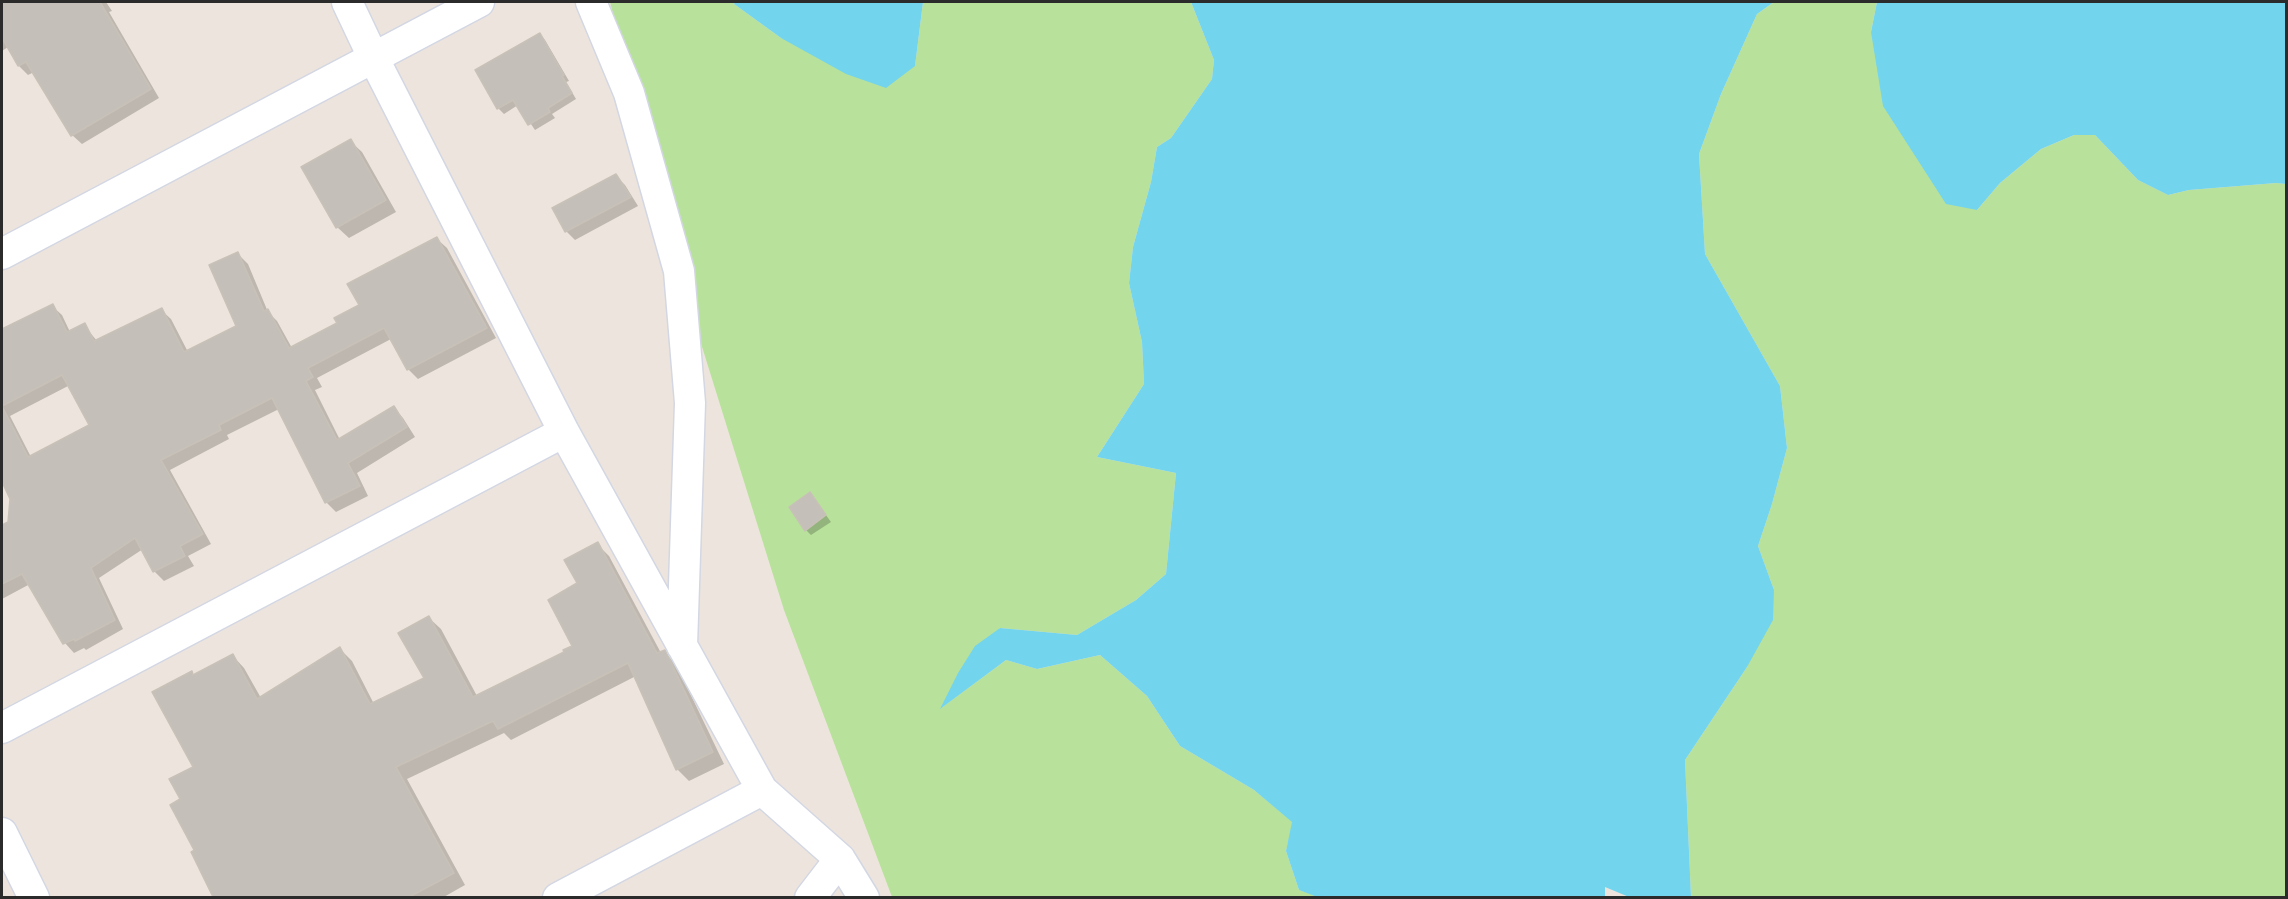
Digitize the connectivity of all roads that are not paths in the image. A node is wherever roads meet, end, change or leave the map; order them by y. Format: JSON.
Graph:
{"nodes":[{"id":1,"x":347,"y":2,"type":"edge"},
{"id":2,"x":479,"y":2,"type":"edge"},
{"id":3,"x":591,"y":2,"type":"edge"},
{"id":4,"x":373,"y":57,"type":"junction"},
{"id":5,"x":2,"y":254,"type":"edge"},
{"id":6,"x":564,"y":432,"type":"junction"},
{"id":7,"x":682,"y":646,"type":"junction"},
{"id":8,"x":2,"y":728,"type":"edge"},
{"id":9,"x":762,"y":790,"type":"junction"},
{"id":10,"x":2,"y":833,"type":"edge"},
{"id":11,"x":840,"y":859,"type":"junction"},
{"id":12,"x":34,"y":897,"type":"edge"},
{"id":13,"x":558,"y":897,"type":"edge"},
{"id":14,"x":810,"y":897,"type":"edge"},
{"id":15,"x":864,"y":897,"type":"edge"}],
"edges":[{"from":1,"to":4,"type":"street"},
{"from":2,"to":4,"type":"street"},
{"from":3,"to":7,"type":"street"},
{"from":4,"to":5,"type":"street"},
{"from":4,"to":6,"type":"street"},
{"from":6,"to":7,"type":"street"},
{"from":6,"to":8,"type":"street"},
{"from":7,"to":9,"type":"street"},
{"from":9,"to":11,"type":"street"},
{"from":9,"to":13,"type":"street"},
{"from":10,"to":12,"type":"street"},
{"from":11,"to":14,"type":"street"},
{"from":11,"to":15,"type":"street"}]}
